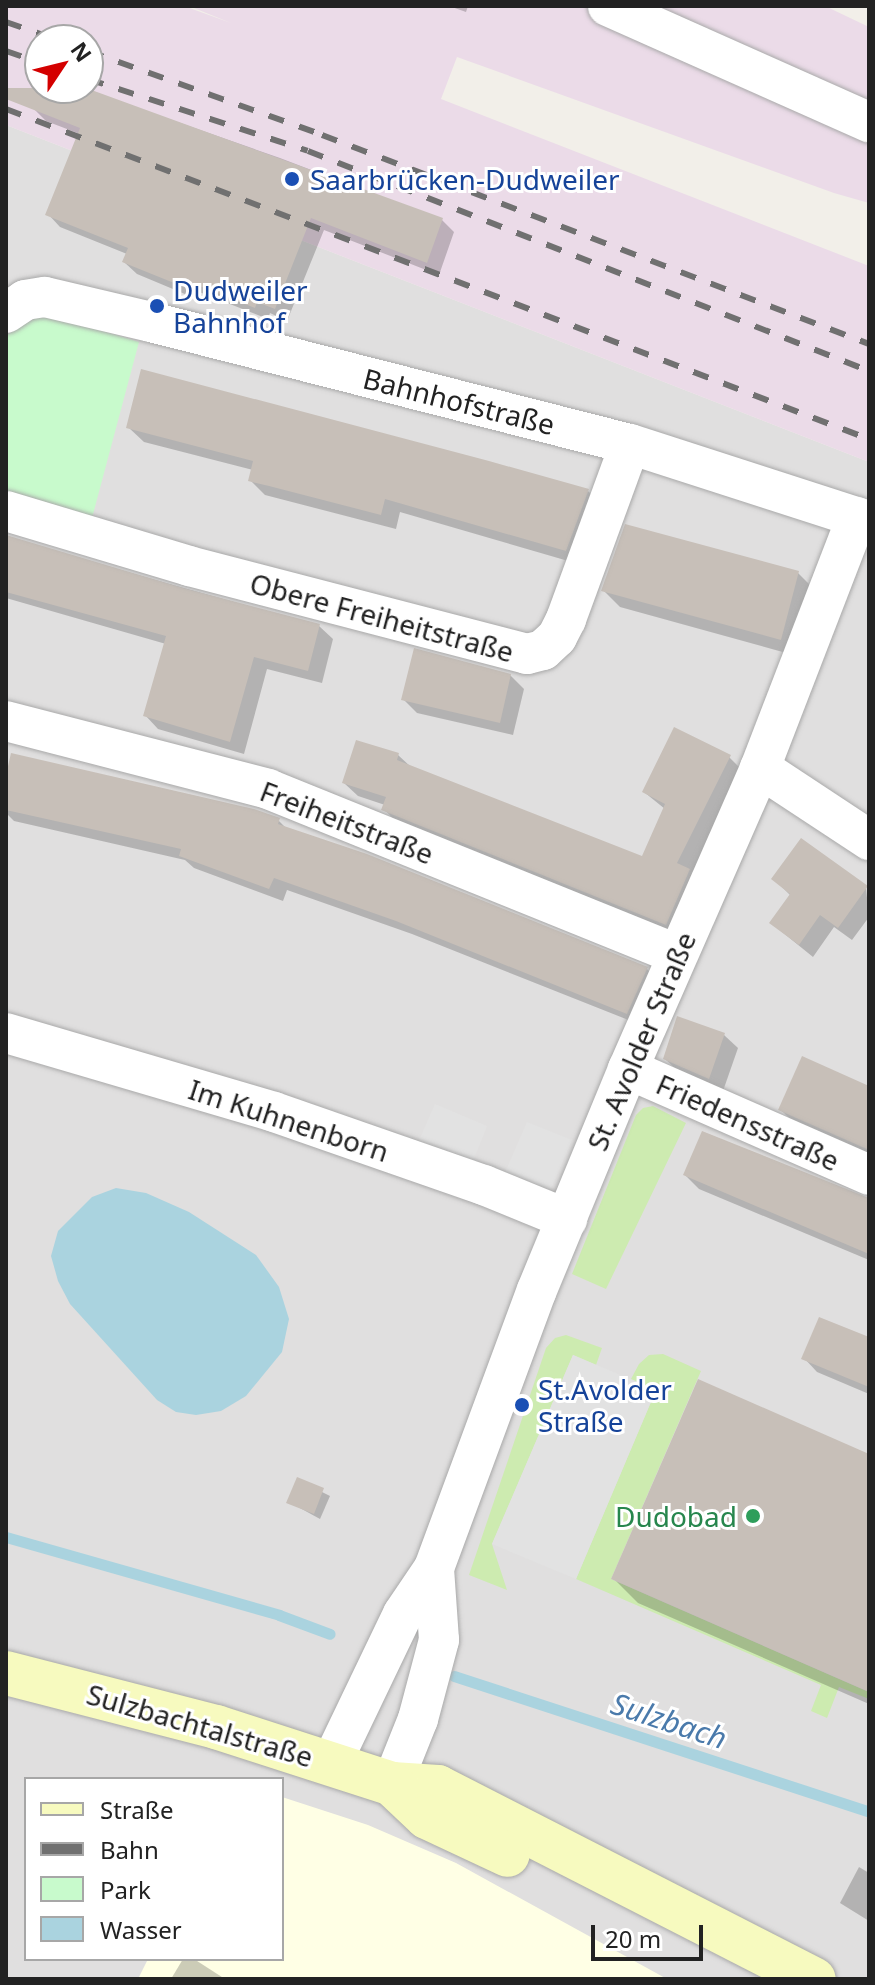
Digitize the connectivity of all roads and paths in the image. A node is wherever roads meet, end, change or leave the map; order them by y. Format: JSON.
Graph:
{"nodes":[{"id":1,"x":608,"y":6,"type":"edge"},
{"id":2,"x":869,"y":122,"type":"edge"},
{"id":3,"x":6,"y":313,"type":"edge"},
{"id":4,"x":630,"y":444,"type":"junction"},
{"id":5,"x":6,"y":511,"type":"edge"},
{"id":6,"x":863,"y":519,"type":"edge"},
{"id":7,"x":6,"y":721,"type":"edge"},
{"id":8,"x":760,"y":768,"type":"junction"},
{"id":9,"x":869,"y":840,"type":"edge"},
{"id":10,"x":677,"y":954,"type":"junction"},
{"id":11,"x":6,"y":1033,"type":"edge"},
{"id":12,"x":628,"y":1069,"type":"junction"},
{"id":13,"x":869,"y":1175,"type":"edge"},
{"id":14,"x":567,"y":1219,"type":"junction"},
{"id":15,"x":434,"y":1568,"type":"junction"},
{"id":16,"x":6,"y":1673,"type":"edge"},
{"id":17,"x":331,"y":1764,"type":"junction"},
{"id":18,"x":392,"y":1784,"type":"junction"},
{"id":19,"x":747,"y":1979,"type":"edge"},
{"id":20,"x":814,"y":1979,"type":"edge"}],
"edges":[{"from":1,"to":2,"type":"street"},
{"from":3,"to":4,"type":"street","name":"Bahnhofstraße"},
{"from":4,"to":5,"type":"street","name":"Obere Freiheitstraße"},
{"from":4,"to":6,"type":"street","name":"Bahnhofstraße"},
{"from":6,"to":8,"type":"street","name":"St. Avolder Straße"},
{"from":7,"to":10,"type":"street","name":"Freiheitstraße"},
{"from":8,"to":9,"type":"street"},
{"from":8,"to":10,"type":"street","name":"St. Avolder Straße"},
{"from":10,"to":12,"type":"street","name":"St. Avolder Straße"},
{"from":11,"to":14,"type":"street","name":"Im Kuhnenborn"},
{"from":12,"to":13,"type":"street","name":"Friedensstraße"},
{"from":12,"to":14,"type":"street","name":"St. Avolder Straße"},
{"from":14,"to":15,"type":"street","name":"St. Avolder Straße"},
{"from":15,"to":17,"type":"street","name":"St. Avolder Straße"},
{"from":15,"to":18,"type":"street","name":"St. Avolder Straße"},
{"from":16,"to":17,"type":"main road","name":"Sulzbachtalstraße"},
{"from":17,"to":18,"type":"main road","name":"Sulzbachtalstraße"},
{"from":18,"to":19,"type":"main road","name":"Sulzbachtalstraße"},
{"from":18,"to":20,"type":"main road","name":"Sulzbachtalstraße"}]}
